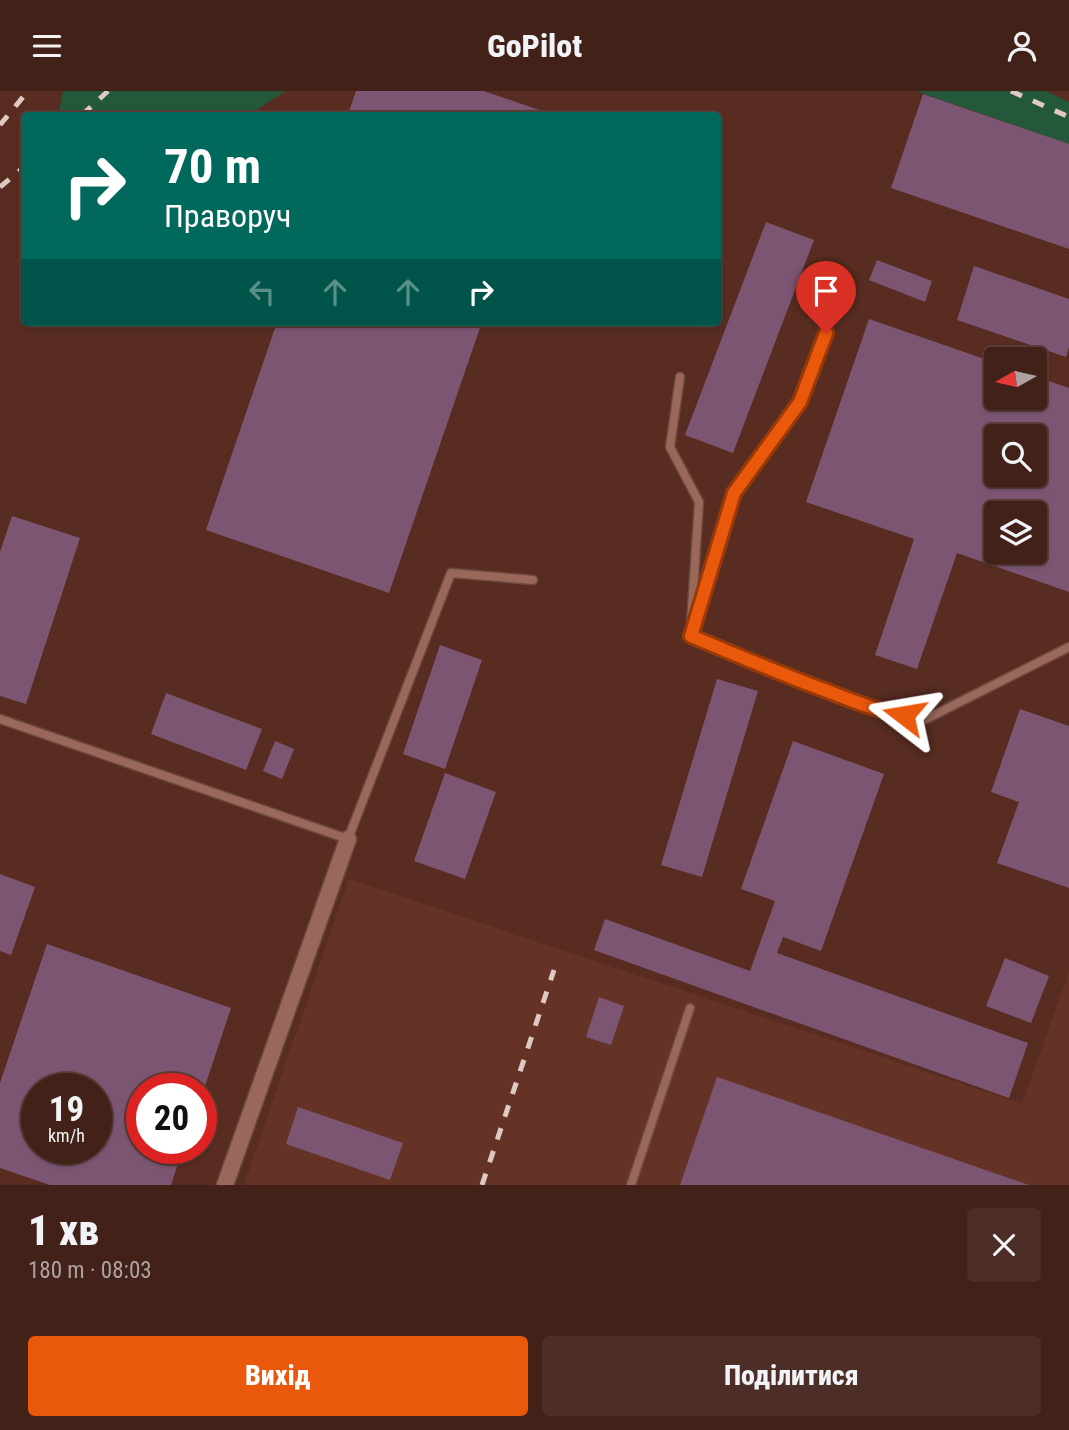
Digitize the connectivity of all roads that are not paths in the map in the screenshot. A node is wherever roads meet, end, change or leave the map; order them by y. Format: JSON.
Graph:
{"nodes":[{"id":1,"x":826,"y":333,"type":"dead end"},
{"id":2,"x":680,"y":377,"type":"dead end"},
{"id":3,"x":533,"y":580,"type":"dead end"},
{"id":4,"x":691,"y":636,"type":"junction"},
{"id":5,"x":1069,"y":647,"type":"edge"},
{"id":6,"x":0,"y":719,"type":"edge"},
{"id":7,"x":348,"y":839,"type":"junction"},
{"id":8,"x":690,"y":1008,"type":"dead end"},
{"id":9,"x":225,"y":1185,"type":"edge"},
{"id":10,"x":631,"y":1185,"type":"edge"}],
"edges":[{"from":1,"to":4,"type":"lane"},
{"from":2,"to":4,"type":"lane"},
{"from":3,"to":7,"type":"lane"},
{"from":4,"to":5,"type":"lane"},
{"from":6,"to":7,"type":"lane"},
{"from":7,"to":9,"type":"street"},
{"from":8,"to":10,"type":"lane"}]}
